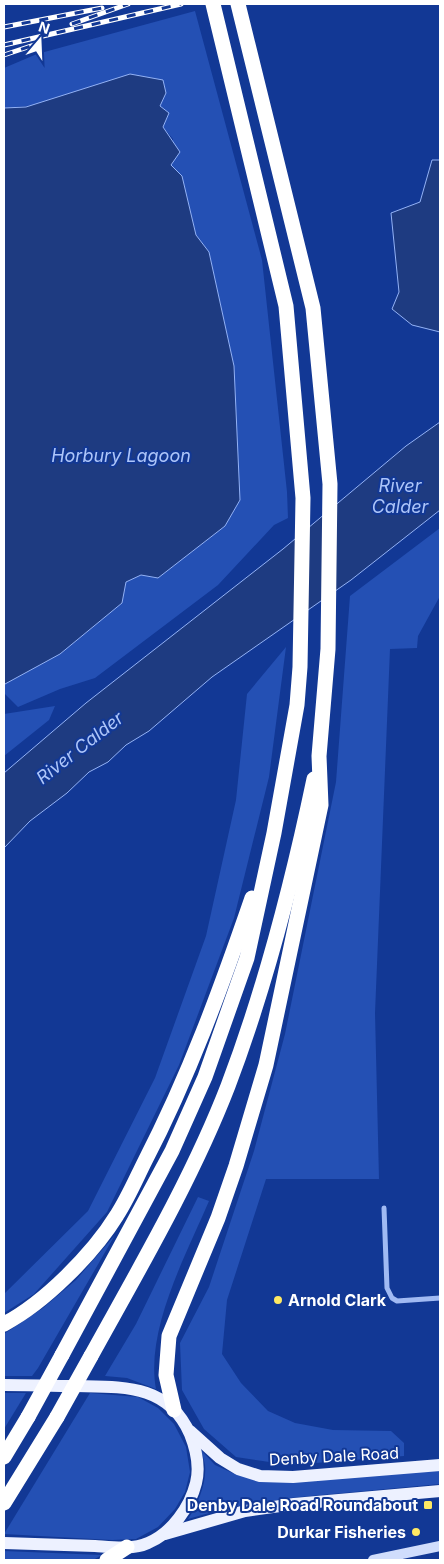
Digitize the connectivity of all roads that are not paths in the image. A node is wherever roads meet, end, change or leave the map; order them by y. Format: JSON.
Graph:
{"nodes":[{"id":1,"x":212,"y":4,"type":"edge"},
{"id":2,"x":238,"y":4,"type":"edge"},
{"id":3,"x":319,"y":756,"type":"junction"},
{"id":4,"x":274,"y":833,"type":"junction"},
{"id":5,"x":384,"y":1208,"type":"dead end"},
{"id":6,"x":440,"y":1298,"type":"edge"},
{"id":7,"x":4,"y":1324,"type":"edge"},
{"id":8,"x":4,"y":1385,"type":"edge"},
{"id":9,"x":174,"y":1410,"type":"junction"},
{"id":10,"x":186,"y":1427,"type":"junction"},
{"id":11,"x":4,"y":1456,"type":"edge"},
{"id":12,"x":440,"y":1465,"type":"edge"},
{"id":13,"x":440,"y":1491,"type":"edge"},
{"id":14,"x":4,"y":1503,"type":"edge"},
{"id":15,"x":163,"y":1534,"type":"junction"},
{"id":16,"x":4,"y":1543,"type":"edge"},
{"id":17,"x":440,"y":1546,"type":"edge"},
{"id":18,"x":127,"y":1547,"type":"junction"},
{"id":19,"x":107,"y":1560,"type":"edge"},
{"id":20,"x":373,"y":1560,"type":"edge"}],
"edges":[{"from":1,"to":4,"type":"highway"},
{"from":2,"to":3,"type":"highway"},
{"from":3,"to":9,"type":"highway"},
{"from":3,"to":14,"type":"highway","bridge":true},
{"from":4,"to":7,"type":"highway"},
{"from":4,"to":11,"type":"highway","bridge":true},
{"from":5,"to":6,"type":"street"},
{"from":8,"to":9,"type":"main road"},
{"from":9,"to":10,"type":"main road"},
{"from":10,"to":12,"type":"main road","name":"Denby Dale Road"},
{"from":10,"to":15,"type":"main road"},
{"from":13,"to":15,"type":"main road"},
{"from":15,"to":18,"type":"main road"},
{"from":16,"to":18,"type":"main road"},
{"from":17,"to":20,"type":"street"},
{"from":18,"to":19,"type":"highway"}]}
